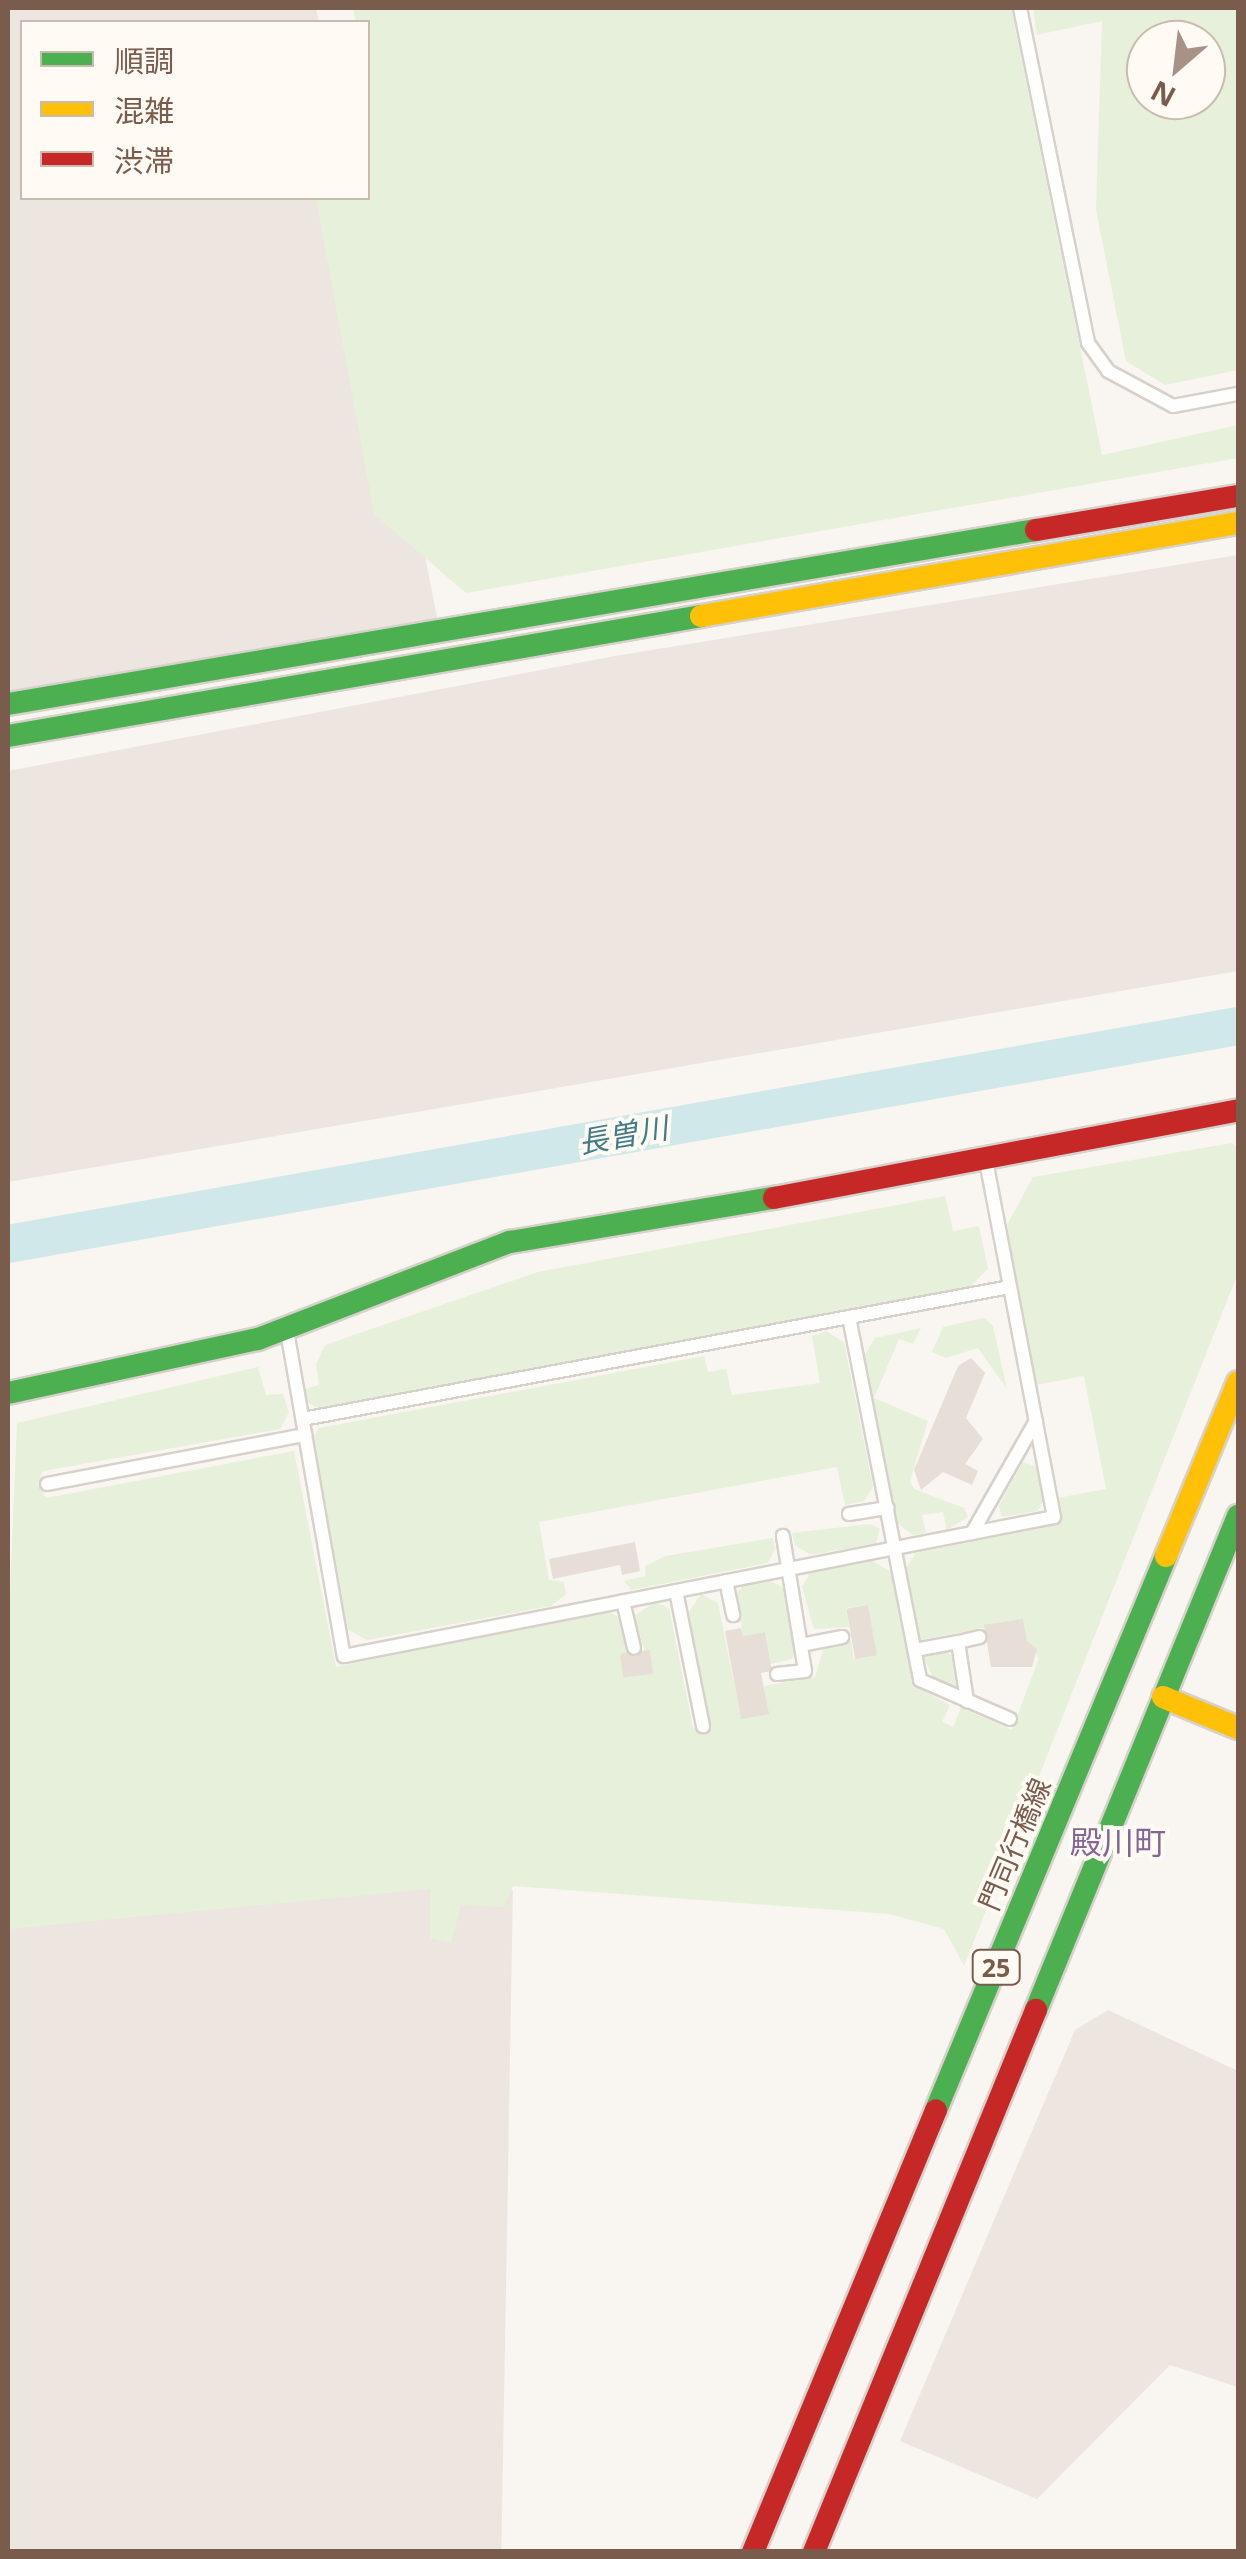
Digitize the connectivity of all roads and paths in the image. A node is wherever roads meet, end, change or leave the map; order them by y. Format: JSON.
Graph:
{"nodes":[{"id":1,"x":1020,"y":8,"type":"edge"},
{"id":2,"x":1238,"y":394,"type":"edge"},
{"id":3,"x":1238,"y":496,"type":"edge"},
{"id":4,"x":1238,"y":524,"type":"edge"},
{"id":5,"x":8,"y":704,"type":"edge"},
{"id":6,"x":8,"y":736,"type":"edge"},
{"id":7,"x":1238,"y":1110,"type":"edge"},
{"id":8,"x":986,"y":1160,"type":"junction"},
{"id":9,"x":1010,"y":1287,"type":"junction"},
{"id":10,"x":850,"y":1317,"type":"junction"},
{"id":11,"x":287,"y":1328,"type":"junction"},
{"id":12,"x":1238,"y":1382,"type":"edge"},
{"id":13,"x":8,"y":1393,"type":"edge"},
{"id":14,"x":303,"y":1419,"type":"junction"},
{"id":15,"x":1036,"y":1421,"type":"junction"},
{"id":16,"x":305,"y":1435,"type":"junction"},
{"id":17,"x":47,"y":1484,"type":"dead end"},
{"id":18,"x":888,"y":1508,"type":"junction"},
{"id":19,"x":849,"y":1514,"type":"dead end"},
{"id":20,"x":1238,"y":1516,"type":"edge"},
{"id":21,"x":972,"y":1533,"type":"junction"},
{"id":22,"x":783,"y":1536,"type":"dead end"},
{"id":23,"x":896,"y":1548,"type":"junction"},
{"id":24,"x":788,"y":1569,"type":"junction"},
{"id":25,"x":726,"y":1581,"type":"junction"},
{"id":26,"x":676,"y":1591,"type":"junction"},
{"id":27,"x":624,"y":1602,"type":"junction"},
{"id":28,"x":733,"y":1615,"type":"dead end"},
{"id":29,"x":842,"y":1636,"type":"dead end"},
{"id":30,"x":979,"y":1638,"type":"dead end"},
{"id":31,"x":958,"y":1642,"type":"junction"},
{"id":32,"x":801,"y":1645,"type":"junction"},
{"id":33,"x":634,"y":1648,"type":"dead end"},
{"id":34,"x":915,"y":1650,"type":"junction"},
{"id":35,"x":776,"y":1674,"type":"dead end"},
{"id":36,"x":1163,"y":1697,"type":"junction"},
{"id":37,"x":967,"y":1700,"type":"junction"},
{"id":38,"x":1010,"y":1719,"type":"dead end"},
{"id":39,"x":704,"y":1726,"type":"dead end"},
{"id":40,"x":1238,"y":1728,"type":"edge"},
{"id":41,"x":752,"y":2552,"type":"edge"},
{"id":42,"x":814,"y":2552,"type":"edge"}],
"edges":[{"from":1,"to":2,"type":"lane"},
{"from":3,"to":5,"type":"street"},
{"from":4,"to":6,"type":"street"},
{"from":7,"to":8,"type":"street"},
{"from":8,"to":9,"type":"lane"},
{"from":8,"to":11,"type":"street"},
{"from":9,"to":10,"type":"lane"},
{"from":9,"to":15,"type":"lane"},
{"from":10,"to":14,"type":"lane"},
{"from":10,"to":18,"type":"lane"},
{"from":11,"to":13,"type":"street"},
{"from":11,"to":14,"type":"lane"},
{"from":12,"to":41,"type":"street","name":"門司行橋線","number":"25"},
{"from":14,"to":16,"type":"lane"},
{"from":15,"to":21,"type":"lane"},
{"from":15,"to":21,"type":"lane"},
{"from":16,"to":17,"type":"lane"},
{"from":16,"to":27,"type":"lane"},
{"from":18,"to":19,"type":"lane"},
{"from":18,"to":23,"type":"lane"},
{"from":20,"to":36,"type":"street","number":"25"},
{"from":21,"to":23,"type":"lane"},
{"from":22,"to":24,"type":"lane"},
{"from":23,"to":24,"type":"lane"},
{"from":23,"to":34,"type":"lane"},
{"from":24,"to":25,"type":"lane"},
{"from":24,"to":32,"type":"lane"},
{"from":25,"to":26,"type":"lane"},
{"from":25,"to":28,"type":"lane"},
{"from":26,"to":27,"type":"lane"},
{"from":26,"to":39,"type":"lane"},
{"from":27,"to":33,"type":"lane"},
{"from":29,"to":32,"type":"lane"},
{"from":30,"to":31,"type":"lane"},
{"from":31,"to":34,"type":"lane"},
{"from":31,"to":37,"type":"lane"},
{"from":32,"to":35,"type":"lane"},
{"from":34,"to":37,"type":"lane"},
{"from":36,"to":40,"type":"street"},
{"from":36,"to":42,"type":"street","number":"25"},
{"from":37,"to":38,"type":"lane"}]}
